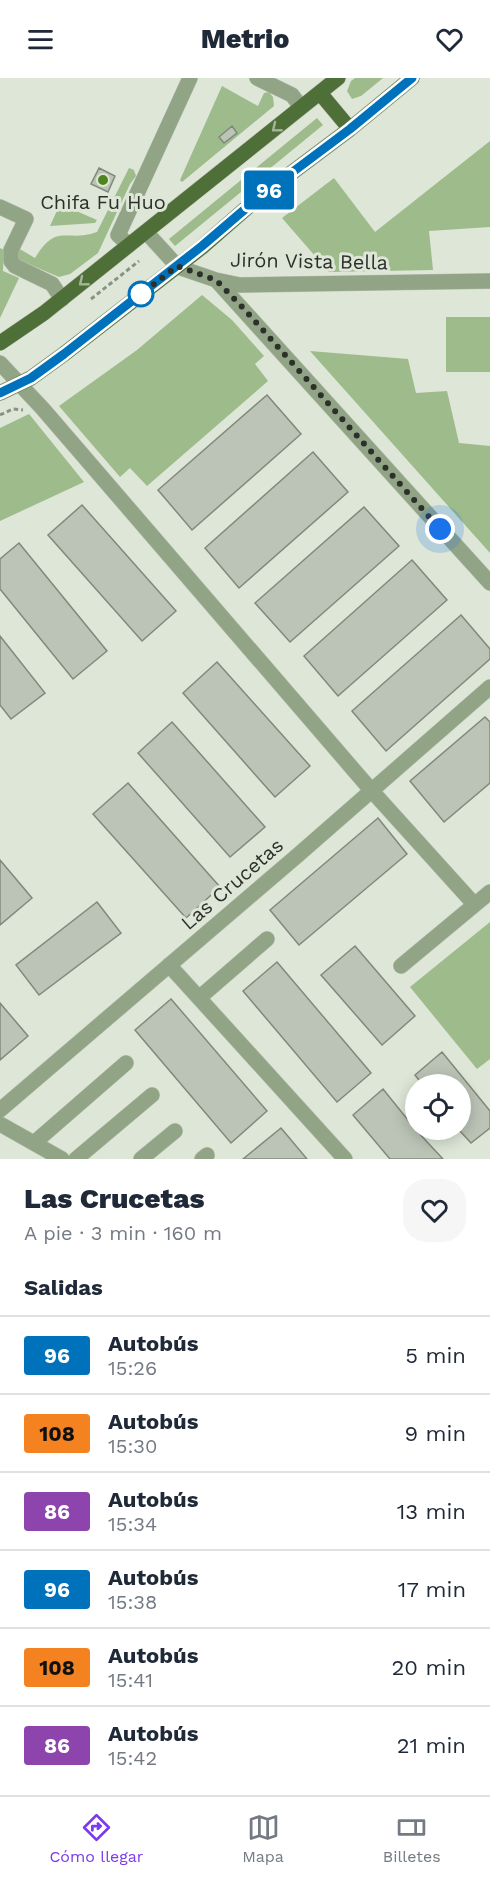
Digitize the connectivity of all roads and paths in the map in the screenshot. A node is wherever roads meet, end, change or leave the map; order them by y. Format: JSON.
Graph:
{"nodes":[{"id":1,"x":190,"y":78,"type":"edge"},
{"id":2,"x":257,"y":78,"type":"edge"},
{"id":3,"x":338,"y":78,"type":"edge"},
{"id":4,"x":412,"y":78,"type":"edge"},
{"id":5,"x":320,"y":93,"type":"junction"},
{"id":6,"x":297,"y":101,"type":"junction"},
{"id":7,"x":350,"y":129,"type":"junction"},
{"id":8,"x":0,"y":207,"type":"edge"},
{"id":9,"x":146,"y":232,"type":"junction"},
{"id":10,"x":129,"y":245,"type":"junction"},
{"id":11,"x":177,"y":266,"type":"junction"},
{"id":12,"x":216,"y":280,"type":"junction"},
{"id":13,"x":490,"y":281,"type":"edge"},
{"id":14,"x":62,"y":299,"type":"junction"},
{"id":15,"x":0,"y":343,"type":"edge"},
{"id":16,"x":0,"y":363,"type":"edge"},
{"id":17,"x":20,"y":384,"type":"junction"},
{"id":18,"x":0,"y":393,"type":"edge"},
{"id":19,"x":31,"y":412,"type":"dead end"},
{"id":20,"x":0,"y":415,"type":"edge"},
{"id":21,"x":490,"y":583,"type":"edge"},
{"id":22,"x":490,"y":687,"type":"edge"},
{"id":23,"x":371,"y":790,"type":"junction"},
{"id":24,"x":490,"y":892,"type":"edge"},
{"id":25,"x":474,"y":904,"type":"junction"},
{"id":26,"x":267,"y":939,"type":"dead end"},
{"id":27,"x":169,"y":965,"type":"junction"},
{"id":28,"x":401,"y":966,"type":"dead end"},
{"id":29,"x":199,"y":998,"type":"junction"},
{"id":30,"x":126,"y":1063,"type":"dead end"},
{"id":31,"x":152,"y":1095,"type":"dead end"},
{"id":32,"x":0,"y":1110,"type":"edge"},
{"id":33,"x":0,"y":1124,"type":"edge"},
{"id":34,"x":175,"y":1131,"type":"dead end"},
{"id":35,"x":34,"y":1143,"type":"junction"},
{"id":36,"x":62,"y":1159,"type":"edge"},
{"id":37,"x":76,"y":1159,"type":"edge"},
{"id":38,"x":141,"y":1159,"type":"edge"},
{"id":39,"x":345,"y":1159,"type":"edge"}],
"edges":[{"from":1,"to":10,"type":"street"},
{"from":2,"to":6,"type":"street"},
{"from":3,"to":5,"type":"main road"},
{"from":4,"to":7,"type":"main road"},
{"from":5,"to":6,"type":"main road"},
{"from":5,"to":7,"type":"main road"},
{"from":6,"to":9,"type":"main road","one_way":true},
{"from":7,"to":11,"type":"main road"},
{"from":8,"to":14,"type":"street"},
{"from":9,"to":10,"type":"main road"},
{"from":9,"to":11,"type":"street","name":"Jirón Vista Bella"},
{"from":10,"to":14,"type":"main road","one_way":true},
{"from":11,"to":12,"type":"street","name":"Jirón Vista Bella"},
{"from":11,"to":17,"type":"main road"},
{"from":12,"to":13,"type":"street","name":"Jirón Vista Bella"},
{"from":12,"to":21,"type":"street"},
{"from":14,"to":15,"type":"main road"},
{"from":16,"to":17,"type":"street"},
{"from":17,"to":18,"type":"main road"},
{"from":17,"to":23,"type":"street"},
{"from":19,"to":20,"type":"path"},
{"from":22,"to":23,"type":"street","name":"Las Crucetas"},
{"from":23,"to":25,"type":"street"},
{"from":23,"to":27,"type":"street","name":"Las Crucetas"},
{"from":24,"to":25,"type":"street"},
{"from":25,"to":28,"type":"street"},
{"from":26,"to":29,"type":"street"},
{"from":27,"to":29,"type":"street"},
{"from":27,"to":32,"type":"street","name":"Las Crucetas"},
{"from":29,"to":39,"type":"street"},
{"from":30,"to":35,"type":"street"},
{"from":31,"to":37,"type":"street"},
{"from":33,"to":35,"type":"street"},
{"from":34,"to":38,"type":"street"},
{"from":35,"to":36,"type":"street"}]}
